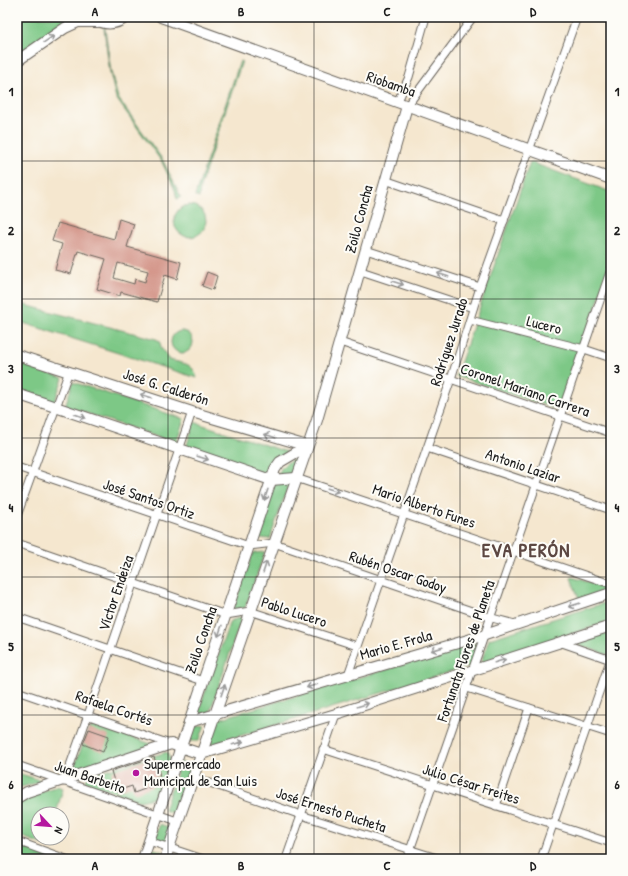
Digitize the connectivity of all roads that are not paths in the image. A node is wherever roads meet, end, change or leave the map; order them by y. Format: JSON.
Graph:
{"nodes":[{"id":1,"x":161,"y":17,"type":"edge"},
{"id":2,"x":426,"y":17,"type":"edge"},
{"id":3,"x":473,"y":17,"type":"edge"},
{"id":4,"x":577,"y":17,"type":"edge"},
{"id":5,"x":127,"y":18,"type":"edge"},
{"id":6,"x":94,"y":19,"type":"edge"},
{"id":7,"x":17,"y":61,"type":"edge"},
{"id":8,"x":397,"y":103,"type":"junction"},
{"id":9,"x":407,"y":106,"type":"junction"},
{"id":10,"x":530,"y":149,"type":"junction"},
{"id":11,"x":611,"y":179,"type":"edge"},
{"id":12,"x":385,"y":180,"type":"junction"},
{"id":13,"x":504,"y":221,"type":"junction"},
{"id":14,"x":366,"y":250,"type":"junction"},
{"id":15,"x":611,"y":269,"type":"edge"},
{"id":16,"x":360,"y":271,"type":"junction"},
{"id":17,"x":610,"y":278,"type":"edge"},
{"id":18,"x":480,"y":287,"type":"junction"},
{"id":19,"x":473,"y":308,"type":"junction"},
{"id":20,"x":470,"y":320,"type":"junction"},
{"id":21,"x":340,"y":342,"type":"junction"},
{"id":22,"x":584,"y":349,"type":"junction"},
{"id":23,"x":17,"y":355,"type":"edge"},
{"id":24,"x":611,"y":358,"type":"edge"},
{"id":25,"x":69,"y":371,"type":"junction"},
{"id":26,"x":451,"y":379,"type":"junction"},
{"id":27,"x":17,"y":394,"type":"edge"},
{"id":28,"x":56,"y":407,"type":"junction"},
{"id":29,"x":192,"y":412,"type":"junction"},
{"id":30,"x":560,"y":416,"type":"junction"},
{"id":31,"x":611,"y":433,"type":"edge"},
{"id":32,"x":307,"y":446,"type":"junction"},
{"id":33,"x":427,"y":448,"type":"junction"},
{"id":34,"x":178,"y":449,"type":"junction"},
{"id":35,"x":17,"y":467,"type":"edge"},
{"id":36,"x":32,"y":472,"type":"junction"},
{"id":37,"x":296,"y":478,"type":"junction"},
{"id":38,"x":271,"y":480,"type":"junction"},
{"id":39,"x":537,"y":484,"type":"junction"},
{"id":40,"x":611,"y":510,"type":"edge"},
{"id":41,"x":404,"y":513,"type":"junction"},
{"id":42,"x":156,"y":515,"type":"junction"},
{"id":43,"x":17,"y":516,"type":"edge"},
{"id":44,"x":17,"y":543,"type":"edge"},
{"id":45,"x":274,"y":543,"type":"junction"},
{"id":46,"x":249,"y":546,"type":"junction"},
{"id":47,"x":514,"y":550,"type":"junction"},
{"id":48,"x":381,"y":579,"type":"junction"},
{"id":49,"x":134,"y":583,"type":"junction"},
{"id":50,"x":611,"y":584,"type":"edge"},
{"id":51,"x":611,"y":593,"type":"edge"},
{"id":52,"x":250,"y":611,"type":"junction"},
{"id":53,"x":226,"y":615,"type":"junction"},
{"id":54,"x":17,"y":617,"type":"edge"},
{"id":55,"x":492,"y":618,"type":"junction"},
{"id":56,"x":515,"y":624,"type":"junction"},
{"id":57,"x":611,"y":626,"type":"edge"},
{"id":58,"x":485,"y":635,"type":"junction"},
{"id":59,"x":562,"y":642,"type":"junction"},
{"id":60,"x":357,"y":646,"type":"junction"},
{"id":61,"x":111,"y":650,"type":"junction"},
{"id":62,"x":611,"y":659,"type":"edge"},
{"id":63,"x":472,"y":670,"type":"junction"},
{"id":64,"x":348,"y":675,"type":"junction"},
{"id":65,"x":203,"y":681,"type":"junction"},
{"id":66,"x":467,"y":688,"type":"junction"},
{"id":67,"x":17,"y":691,"type":"edge"},
{"id":68,"x":529,"y":708,"type":"junction"},
{"id":69,"x":336,"y":714,"type":"junction"},
{"id":70,"x":88,"y":715,"type":"junction"},
{"id":71,"x":214,"y":715,"type":"junction"},
{"id":72,"x":189,"y":722,"type":"junction"},
{"id":73,"x":587,"y":726,"type":"junction"},
{"id":74,"x":611,"y":734,"type":"edge"},
{"id":75,"x":171,"y":744,"type":"junction"},
{"id":76,"x":181,"y":748,"type":"junction"},
{"id":77,"x":323,"y":749,"type":"junction"},
{"id":78,"x":201,"y":754,"type":"junction"},
{"id":79,"x":17,"y":765,"type":"edge"},
{"id":80,"x":192,"y":777,"type":"junction"},
{"id":81,"x":63,"y":780,"type":"junction"},
{"id":82,"x":433,"y":785,"type":"junction"},
{"id":83,"x":22,"y":792,"type":"edge"},
{"id":84,"x":17,"y":798,"type":"edge"},
{"id":85,"x":496,"y":806,"type":"junction"},
{"id":86,"x":158,"y":814,"type":"junction"},
{"id":87,"x":301,"y":815,"type":"junction"},
{"id":88,"x":177,"y":821,"type":"junction"},
{"id":89,"x":553,"y":824,"type":"junction"},
{"id":90,"x":17,"y":841,"type":"edge"},
{"id":91,"x":149,"y":841,"type":"junction"},
{"id":92,"x":611,"y":843,"type":"edge"},
{"id":93,"x":164,"y":846,"type":"junction"},
{"id":94,"x":410,"y":850,"type":"junction"},
{"id":95,"x":66,"y":859,"type":"edge"},
{"id":96,"x":142,"y":859,"type":"edge"},
{"id":97,"x":165,"y":859,"type":"edge"},
{"id":98,"x":203,"y":859,"type":"edge"},
{"id":99,"x":286,"y":859,"type":"edge"},
{"id":100,"x":407,"y":859,"type":"edge"},
{"id":101,"x":440,"y":859,"type":"edge"},
{"id":102,"x":541,"y":859,"type":"edge"}],
"edges":[{"from":1,"to":8,"type":"street","name":"Riobamba"},
{"from":2,"to":8,"type":"street"},
{"from":3,"to":9,"type":"street","name":"Zoilo Concha"},
{"from":4,"to":10,"type":"street","name":"Rodríguez Jurado"},
{"from":5,"to":6,"type":"street"},
{"from":7,"to":6,"type":"street","one_way":true},
{"from":8,"to":9,"type":"street","name":"Riobamba"},
{"from":9,"to":10,"type":"street","name":"Riobamba"},
{"from":9,"to":12,"type":"street","name":"Zoilo Concha"},
{"from":10,"to":11,"type":"street","name":"Riobamba"},
{"from":10,"to":13,"type":"street","name":"Rodríguez Jurado"},
{"from":12,"to":13,"type":"street"},
{"from":12,"to":14,"type":"street","name":"Zoilo Concha"},
{"from":13,"to":18,"type":"street","name":"Rodríguez Jurado"},
{"from":14,"to":16,"type":"street","name":"Zoilo Concha"},
{"from":18,"to":14,"type":"street","one_way":true},
{"from":15,"to":17,"type":"street","name":"Fortunata Flores de Planeta"},
{"from":16,"to":19,"type":"street","one_way":true},
{"from":16,"to":21,"type":"street","name":"Zoilo Concha"},
{"from":17,"to":22,"type":"street","name":"Fortunata Flores de Planeta"},
{"from":18,"to":19,"type":"street","name":"Rodríguez Jurado"},
{"from":19,"to":20,"type":"street","name":"Rodríguez Jurado"},
{"from":20,"to":22,"type":"street","name":"Lucero"},
{"from":20,"to":26,"type":"street","name":"Rodríguez Jurado"},
{"from":21,"to":26,"type":"street","name":"Coronel Mariano Carrera"},
{"from":21,"to":32,"type":"street","name":"Zoilo Concha"},
{"from":22,"to":24,"type":"street","name":"Lucero"},
{"from":22,"to":30,"type":"street","name":"Fortunata Flores de Planeta"},
{"from":23,"to":25,"type":"street","name":"José G. Calderón"},
{"from":25,"to":28,"type":"street"},
{"from":29,"to":25,"type":"street","name":"José G. Calderón","one_way":true},
{"from":26,"to":30,"type":"street","name":"Coronel Mariano Carrera"},
{"from":26,"to":33,"type":"street","name":"Rodríguez Jurado"},
{"from":27,"to":28,"type":"street"},
{"from":28,"to":34,"type":"street","one_way":true},
{"from":28,"to":36,"type":"street"},
{"from":32,"to":29,"type":"street","name":"José G. Calderón","one_way":true},
{"from":29,"to":34,"type":"street","name":"Víctor Endeiza"},
{"from":30,"to":31,"type":"street","name":"Coronel Mariano Carrera"},
{"from":30,"to":39,"type":"street","name":"Fortunata Flores de Planeta"},
{"from":32,"to":37,"type":"street","name":"Zoilo Concha"},
{"from":32,"to":38,"type":"street","name":"Zoilo Concha"},
{"from":33,"to":39,"type":"street","name":"Antonio Laziar"},
{"from":33,"to":41,"type":"street","name":"Rodríguez Jurado"},
{"from":34,"to":38,"type":"street","one_way":true},
{"from":34,"to":42,"type":"street","name":"Víctor Endeiza"},
{"from":35,"to":36,"type":"street","name":"José Santos Ortiz"},
{"from":36,"to":42,"type":"street","name":"José Santos Ortiz"},
{"from":36,"to":43,"type":"street"},
{"from":37,"to":38,"type":"street"},
{"from":37,"to":41,"type":"street","name":"Mario Alberto Funes","one_way":true},
{"from":37,"to":45,"type":"street","name":"Zoilo Concha"},
{"from":38,"to":46,"type":"street","name":"Zoilo Concha","one_way":true},
{"from":39,"to":40,"type":"street","name":"Antonio Laziar"},
{"from":39,"to":47,"type":"street","name":"Fortunata Flores de Planeta"},
{"from":41,"to":47,"type":"street","name":"Mario Alberto Funes"},
{"from":41,"to":48,"type":"street","name":"Rodríguez Jurado"},
{"from":42,"to":46,"type":"street","name":"José Santos Ortiz"},
{"from":42,"to":49,"type":"street","name":"Víctor Endeiza"},
{"from":44,"to":49,"type":"street","name":"Pablo Lucero"},
{"from":45,"to":46,"type":"street","name":"José Santos Ortiz"},
{"from":45,"to":48,"type":"street","name":"Rubén Oscar Godoy"},
{"from":52,"to":45,"type":"street","name":"Zoilo Concha","one_way":true},
{"from":46,"to":53,"type":"street","name":"Zoilo Concha"},
{"from":47,"to":50,"type":"street","name":"Mario Alberto Funes"},
{"from":47,"to":55,"type":"street","name":"Fortunata Flores de Planeta"},
{"from":48,"to":55,"type":"street","name":"Rubén Oscar Godoy"},
{"from":48,"to":60,"type":"street","name":"Rodríguez Jurado"},
{"from":49,"to":53,"type":"street","name":"Pablo Lucero"},
{"from":49,"to":61,"type":"street","name":"Víctor Endeiza"},
{"from":51,"to":56,"type":"street","name":"Mario E. Frola","one_way":true},
{"from":52,"to":53,"type":"street","name":"Pablo Lucero"},
{"from":52,"to":60,"type":"street","name":"Pablo Lucero"},
{"from":71,"to":52,"type":"street","name":"Zoilo Concha","one_way":true},
{"from":53,"to":65,"type":"street","name":"Zoilo Concha","one_way":true},
{"from":54,"to":61,"type":"street"},
{"from":55,"to":56,"type":"street","name":"Rubén Oscar Godoy"},
{"from":55,"to":58,"type":"street","name":"Fortunata Flores de Planeta"},
{"from":56,"to":58,"type":"street","name":"Mario E. Frola"},
{"from":57,"to":59,"type":"street"},
{"from":58,"to":63,"type":"street","name":"Fortunata Flores de Planeta"},
{"from":58,"to":64,"type":"street","name":"Mario E. Frola","one_way":true},
{"from":59,"to":62,"type":"street"},
{"from":63,"to":59,"type":"street","one_way":true},
{"from":60,"to":64,"type":"street","name":"Rodríguez Jurado"},
{"from":61,"to":65,"type":"street"},
{"from":61,"to":70,"type":"street","name":"Víctor Endeiza"},
{"from":62,"to":73,"type":"street"},
{"from":63,"to":66,"type":"street","name":"Fortunata Flores de Planeta"},
{"from":69,"to":63,"type":"street","one_way":true},
{"from":64,"to":71,"type":"street","name":"Mario E. Frola","one_way":true},
{"from":65,"to":72,"type":"street","name":"Zoilo Concha"},
{"from":66,"to":68,"type":"street"},
{"from":66,"to":82,"type":"street","name":"Fortunata Flores de Planeta"},
{"from":67,"to":70,"type":"street","name":"Rafaela Cortés"},
{"from":68,"to":73,"type":"street"},
{"from":68,"to":85,"type":"street"},
{"from":69,"to":77,"type":"street"},
{"from":78,"to":69,"type":"street","one_way":true},
{"from":70,"to":75,"type":"street","name":"Rafaela Cortés"},
{"from":70,"to":81,"type":"street","name":"Víctor Endeiza"},
{"from":71,"to":72,"type":"street","name":"Mario E. Frola"},
{"from":71,"to":78,"type":"street","name":"Zoilo Concha"},
{"from":72,"to":76,"type":"street","name":"Zoilo Concha"},
{"from":73,"to":74,"type":"street"},
{"from":73,"to":89,"type":"street"},
{"from":75,"to":76,"type":"street","name":"Rafaela Cortés"},
{"from":75,"to":81,"type":"street"},
{"from":76,"to":78,"type":"street","name":"Rafaela Cortés"},
{"from":76,"to":86,"type":"street","name":"Zoilo Concha"},
{"from":77,"to":82,"type":"street","name":"Julio César Freites"},
{"from":77,"to":87,"type":"street"},
{"from":78,"to":80,"type":"street","name":"Zoilo Concha"},
{"from":79,"to":81,"type":"street","name":"Juan Barbeito"},
{"from":80,"to":87,"type":"street","name":"José Ernesto Pucheta"},
{"from":80,"to":88,"type":"street","name":"Zoilo Concha"},
{"from":81,"to":83,"type":"street"},
{"from":81,"to":86,"type":"street","name":"Juan Barbeito"},
{"from":82,"to":85,"type":"street","name":"Julio César Freites"},
{"from":82,"to":94,"type":"street","name":"Fortunata Flores de Planeta"},
{"from":83,"to":84,"type":"street"},
{"from":85,"to":89,"type":"street","name":"Julio César Freites"},
{"from":86,"to":88,"type":"street","name":"Juan Barbeito"},
{"from":86,"to":91,"type":"street","name":"Zoilo Concha"},
{"from":87,"to":94,"type":"street","name":"José Ernesto Pucheta"},
{"from":87,"to":99,"type":"street"},
{"from":88,"to":93,"type":"street","name":"Zoilo Concha"},
{"from":89,"to":92,"type":"street","name":"Julio César Freites"},
{"from":89,"to":102,"type":"street"},
{"from":90,"to":95,"type":"street"},
{"from":91,"to":93,"type":"street"},
{"from":91,"to":96,"type":"street","name":"Zoilo Concha"},
{"from":93,"to":97,"type":"street","name":"Zoilo Concha"},
{"from":93,"to":98,"type":"street"},
{"from":94,"to":100,"type":"street","name":"Fortunata Flores de Planeta"},
{"from":94,"to":101,"type":"street","name":"José Ernesto Pucheta"}]}
